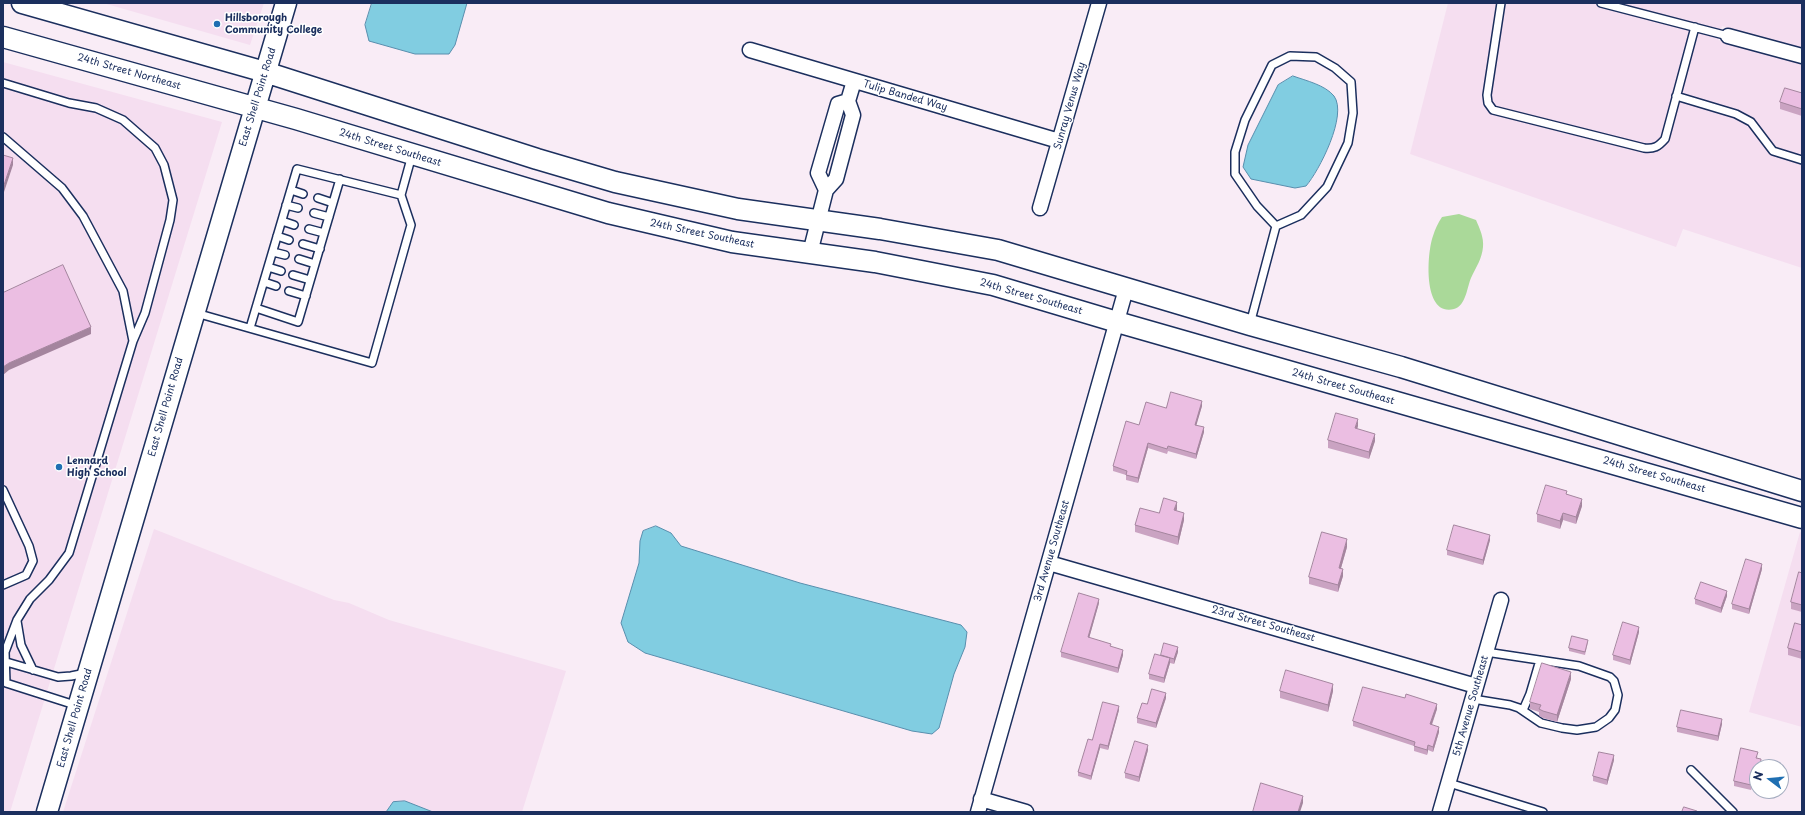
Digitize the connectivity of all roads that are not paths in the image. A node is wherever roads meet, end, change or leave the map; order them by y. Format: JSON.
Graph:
{"nodes":[{"id":1,"x":22,"y":3,"type":"edge"},
{"id":2,"x":286,"y":3,"type":"edge"},
{"id":3,"x":1099,"y":3,"type":"edge"},
{"id":4,"x":1501,"y":3,"type":"edge"},
{"id":5,"x":1601,"y":3,"type":"edge"},
{"id":6,"x":1695,"y":27,"type":"junction"},
{"id":7,"x":1728,"y":36,"type":"joint"},
{"id":8,"x":3,"y":37,"type":"edge"},
{"id":9,"x":750,"y":50,"type":"dead end"},
{"id":10,"x":1802,"y":56,"type":"edge"},
{"id":11,"x":264,"y":72,"type":"junction"},
{"id":12,"x":854,"y":81,"type":"junction"},
{"id":13,"x":3,"y":83,"type":"edge"},
{"id":14,"x":1676,"y":96,"type":"junction"},
{"id":15,"x":254,"y":108,"type":"junction"},
{"id":16,"x":3,"y":137,"type":"edge"},
{"id":17,"x":1060,"y":141,"type":"junction"},
{"id":18,"x":412,"y":155,"type":"junction"},
{"id":19,"x":1802,"y":160,"type":"edge"},
{"id":20,"x":340,"y":180,"type":"junction"},
{"id":21,"x":291,"y":190,"type":"junction"},
{"id":22,"x":303,"y":194,"type":"dead end"},
{"id":23,"x":402,"y":195,"type":"junction"},
{"id":24,"x":318,"y":198,"type":"dead end"},
{"id":25,"x":333,"y":203,"type":"junction"},
{"id":26,"x":286,"y":205,"type":"junction"},
{"id":27,"x":298,"y":208,"type":"dead end"},
{"id":28,"x":1040,"y":208,"type":"dead end"},
{"id":29,"x":314,"y":213,"type":"dead end"},
{"id":30,"x":329,"y":217,"type":"junction"},
{"id":31,"x":818,"y":220,"type":"junction"},
{"id":32,"x":282,"y":221,"type":"junction"},
{"id":33,"x":294,"y":225,"type":"dead end"},
{"id":34,"x":1276,"y":226,"type":"junction"},
{"id":35,"x":309,"y":229,"type":"dead end"},
{"id":36,"x":324,"y":233,"type":"junction"},
{"id":37,"x":277,"y":236,"type":"junction"},
{"id":38,"x":289,"y":240,"type":"dead end"},
{"id":39,"x":303,"y":244,"type":"dead end"},
{"id":40,"x":320,"y":249,"type":"junction"},
{"id":41,"x":273,"y":252,"type":"junction"},
{"id":42,"x":810,"y":253,"type":"junction"},
{"id":43,"x":284,"y":255,"type":"dead end"},
{"id":44,"x":299,"y":259,"type":"dead end"},
{"id":45,"x":315,"y":264,"type":"junction"},
{"id":46,"x":268,"y":267,"type":"junction"},
{"id":47,"x":281,"y":271,"type":"dead end"},
{"id":48,"x":293,"y":275,"type":"dead end"},
{"id":49,"x":310,"y":280,"type":"junction"},
{"id":50,"x":264,"y":282,"type":"junction"},
{"id":51,"x":276,"y":286,"type":"dead end"},
{"id":52,"x":1126,"y":289,"type":"junction"},
{"id":53,"x":289,"y":291,"type":"dead end"},
{"id":54,"x":306,"y":296,"type":"junction"},
{"id":55,"x":256,"y":308,"type":"junction"},
{"id":56,"x":194,"y":312,"type":"junction"},
{"id":57,"x":1117,"y":322,"type":"junction"},
{"id":58,"x":1250,"y":325,"type":"junction"},
{"id":59,"x":250,"y":328,"type":"junction"},
{"id":60,"x":133,"y":341,"type":"junction"},
{"id":61,"x":3,"y":490,"type":"edge"},
{"id":62,"x":1802,"y":491,"type":"edge"},
{"id":63,"x":1802,"y":518,"type":"edge"},
{"id":64,"x":1049,"y":563,"type":"junction"},
{"id":65,"x":3,"y":585,"type":"edge"},
{"id":66,"x":1501,"y":600,"type":"dead end"},
{"id":67,"x":17,"y":620,"type":"junction"},
{"id":68,"x":1486,"y":652,"type":"junction"},
{"id":69,"x":1540,"y":660,"type":"junction"},
{"id":70,"x":4,"y":661,"type":"edge"},
{"id":71,"x":33,"y":670,"type":"junction"},
{"id":72,"x":88,"y":672,"type":"junction"},
{"id":73,"x":5,"y":683,"type":"edge"},
{"id":74,"x":1475,"y":692,"type":"junction"},
{"id":75,"x":78,"y":706,"type":"junction"},
{"id":76,"x":1523,"y":710,"type":"junction"},
{"id":77,"x":1691,"y":770,"type":"dead end"},
{"id":78,"x":1448,"y":783,"type":"junction"},
{"id":79,"x":980,"y":806,"type":"edge"},
{"id":80,"x":47,"y":812,"type":"edge"},
{"id":81,"x":1026,"y":812,"type":"edge"},
{"id":82,"x":1440,"y":812,"type":"edge"},
{"id":83,"x":1543,"y":812,"type":"edge"},
{"id":84,"x":1733,"y":812,"type":"edge"}],
"edges":[{"from":1,"to":11,"type":"street"},
{"from":2,"to":11,"type":"street","name":"East Shell Point Road"},
{"from":3,"to":17,"type":"street","name":"Sunray Venus Way"},
{"from":4,"to":14,"type":"lane"},
{"from":5,"to":6,"type":"lane"},
{"from":6,"to":7,"type":"lane"},
{"from":6,"to":14,"type":"lane"},
{"from":7,"to":10,"type":"street"},
{"from":8,"to":15,"type":"street","name":"24th Street Northeast"},
{"from":9,"to":12,"type":"street","name":"Tulip Banded Way"},
{"from":11,"to":15,"type":"street","name":"East Shell Point Road"},
{"from":11,"to":31,"type":"street"},
{"from":12,"to":17,"type":"street","name":"Tulip Banded Way"},
{"from":12,"to":31,"type":"street"},
{"from":13,"to":60,"type":"lane"},
{"from":14,"to":19,"type":"lane"},
{"from":15,"to":18,"type":"street","name":"24th Street Southeast"},
{"from":15,"to":56,"type":"street","name":"East Shell Point Road"},
{"from":16,"to":60,"type":"lane"},
{"from":17,"to":28,"type":"street","name":"Sunray Venus Way"},
{"from":18,"to":23,"type":"lane"},
{"from":18,"to":42,"type":"street","name":"24th Street Southeast"},
{"from":20,"to":21,"type":"lane"},
{"from":20,"to":23,"type":"lane"},
{"from":20,"to":25,"type":"lane"},
{"from":21,"to":22,"type":"lane"},
{"from":21,"to":26,"type":"lane"},
{"from":23,"to":59,"type":"lane"},
{"from":24,"to":25,"type":"lane"},
{"from":25,"to":30,"type":"lane"},
{"from":26,"to":27,"type":"lane"},
{"from":26,"to":32,"type":"lane"},
{"from":29,"to":30,"type":"lane"},
{"from":30,"to":36,"type":"lane"},
{"from":31,"to":42,"type":"street"},
{"from":31,"to":52,"type":"street"},
{"from":32,"to":33,"type":"lane"},
{"from":32,"to":37,"type":"lane"},
{"from":34,"to":34,"type":"lane"},
{"from":34,"to":58,"type":"lane"},
{"from":35,"to":36,"type":"lane"},
{"from":36,"to":40,"type":"lane"},
{"from":37,"to":38,"type":"lane"},
{"from":37,"to":41,"type":"lane"},
{"from":39,"to":40,"type":"lane"},
{"from":40,"to":45,"type":"lane"},
{"from":41,"to":43,"type":"lane"},
{"from":41,"to":46,"type":"lane"},
{"from":42,"to":57,"type":"street","name":"24th Street Southeast"},
{"from":44,"to":45,"type":"lane"},
{"from":45,"to":49,"type":"lane"},
{"from":46,"to":47,"type":"lane"},
{"from":46,"to":50,"type":"lane"},
{"from":48,"to":49,"type":"lane"},
{"from":49,"to":54,"type":"lane"},
{"from":50,"to":51,"type":"lane"},
{"from":50,"to":55,"type":"lane"},
{"from":52,"to":57,"type":"street","name":"3rd Avenue Southeast"},
{"from":52,"to":58,"type":"street"},
{"from":53,"to":54,"type":"lane"},
{"from":54,"to":55,"type":"lane"},
{"from":55,"to":59,"type":"lane"},
{"from":56,"to":59,"type":"lane"},
{"from":56,"to":72,"type":"street","name":"East Shell Point Road"},
{"from":57,"to":63,"type":"street","name":"24th Street Southeast"},
{"from":57,"to":64,"type":"street","name":"3rd Avenue Southeast"},
{"from":58,"to":62,"type":"street"},
{"from":60,"to":67,"type":"lane"},
{"from":61,"to":65,"type":"lane"},
{"from":64,"to":74,"type":"street","name":"23rd Street Southeast"},
{"from":64,"to":79,"type":"street","name":"3rd Avenue Southeast"},
{"from":66,"to":68,"type":"street","name":"5th Avenue Southeast"},
{"from":67,"to":70,"type":"lane"},
{"from":67,"to":71,"type":"lane"},
{"from":68,"to":69,"type":"lane"},
{"from":68,"to":74,"type":"street","name":"5th Avenue Southeast"},
{"from":69,"to":76,"type":"lane"},
{"from":69,"to":76,"type":"lane"},
{"from":70,"to":71,"type":"lane"},
{"from":70,"to":73,"type":"lane"},
{"from":71,"to":72,"type":"lane"},
{"from":72,"to":75,"type":"street","name":"East Shell Point Road"},
{"from":73,"to":75,"type":"lane"},
{"from":74,"to":76,"type":"lane"},
{"from":74,"to":78,"type":"street","name":"5th Avenue Southeast"},
{"from":75,"to":80,"type":"street","name":"East Shell Point Road"},
{"from":77,"to":84,"type":"lane"},
{"from":78,"to":82,"type":"street","name":"5th Avenue Southeast"},
{"from":78,"to":83,"type":"lane"},
{"from":79,"to":81,"type":"street"}]}
